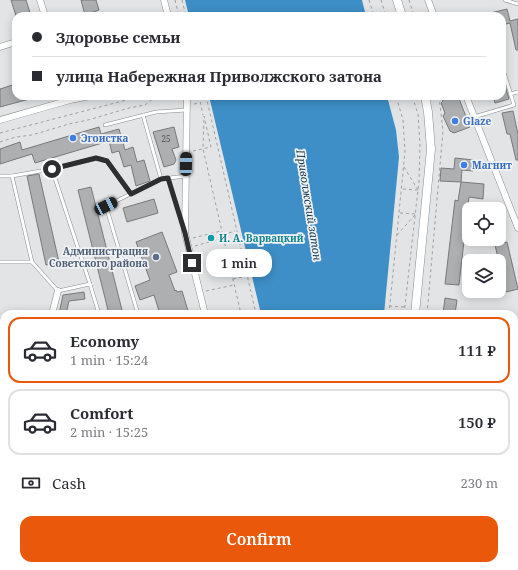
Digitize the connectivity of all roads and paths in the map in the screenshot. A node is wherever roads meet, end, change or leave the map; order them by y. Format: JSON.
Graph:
{"nodes":[{"id":1,"x":40,"y":0,"type":"edge"},
{"id":2,"x":164,"y":0,"type":"edge"},
{"id":3,"x":175,"y":0,"type":"edge"},
{"id":4,"x":182,"y":0,"type":"edge"},
{"id":5,"x":369,"y":0,"type":"edge"},
{"id":6,"x":381,"y":0,"type":"edge"},
{"id":7,"x":397,"y":0,"type":"edge"},
{"id":8,"x":409,"y":0,"type":"edge"},
{"id":9,"x":428,"y":0,"type":"edge"},
{"id":10,"x":505,"y":0,"type":"edge"},
{"id":11,"x":518,"y":4,"type":"edge"},
{"id":12,"x":44,"y":12,"type":"edge"},
{"id":13,"x":167,"y":12,"type":"edge"},
{"id":14,"x":178,"y":12,"type":"edge"},
{"id":15,"x":185,"y":12,"type":"edge"},
{"id":16,"x":373,"y":12,"type":"edge"},
{"id":17,"x":385,"y":12,"type":"edge"},
{"id":18,"x":401,"y":12,"type":"edge"},
{"id":19,"x":413,"y":12,"type":"edge"},
{"id":20,"x":432,"y":12,"type":"edge"},
{"id":21,"x":12,"y":43,"type":"edge"},
{"id":22,"x":0,"y":47,"type":"edge"},
{"id":23,"x":506,"y":80,"type":"edge"},
{"id":24,"x":518,"y":92,"type":"edge"},
{"id":25,"x":510,"y":94,"type":"junction"},
{"id":26,"x":63,"y":100,"type":"edge"},
{"id":27,"x":127,"y":100,"type":"edge"},
{"id":28,"x":151,"y":100,"type":"edge"},
{"id":29,"x":187,"y":100,"type":"edge"},
{"id":30,"x":200,"y":100,"type":"edge"},
{"id":31,"x":207,"y":100,"type":"edge"},
{"id":32,"x":397,"y":100,"type":"edge"},
{"id":33,"x":413,"y":100,"type":"edge"},
{"id":34,"x":426,"y":100,"type":"edge"},
{"id":35,"x":439,"y":100,"type":"edge"},
{"id":36,"x":467,"y":100,"type":"edge"},
{"id":37,"x":200,"y":103,"type":"junction"},
{"id":38,"x":514,"y":105,"type":"junction"},
{"id":39,"x":187,"y":108,"type":"junction"},
{"id":40,"x":518,"y":108,"type":"edge"},
{"id":41,"x":143,"y":115,"type":"junction"},
{"id":42,"x":204,"y":116,"type":"junction"},
{"id":43,"x":474,"y":118,"type":"junction"},
{"id":44,"x":0,"y":120,"type":"edge"},
{"id":45,"x":105,"y":125,"type":"dead end"},
{"id":46,"x":0,"y":133,"type":"edge"},
{"id":47,"x":0,"y":142,"type":"edge"},
{"id":48,"x":203,"y":148,"type":"junction"},
{"id":49,"x":404,"y":167,"type":"junction"},
{"id":50,"x":52,"y":169,"type":"junction"},
{"id":51,"x":0,"y":176,"type":"edge"},
{"id":52,"x":12,"y":176,"type":"junction"},
{"id":53,"x":186,"y":176,"type":"junction"},
{"id":54,"x":168,"y":178,"type":"junction"},
{"id":55,"x":161,"y":179,"type":"junction"},
{"id":56,"x":402,"y":189,"type":"junction"},
{"id":57,"x":418,"y":190,"type":"junction"},
{"id":58,"x":131,"y":194,"type":"junction"},
{"id":59,"x":399,"y":213,"type":"junction"},
{"id":60,"x":415,"y":214,"type":"junction"},
{"id":61,"x":516,"y":215,"type":"edge"},
{"id":62,"x":518,"y":228,"type":"edge"},
{"id":63,"x":222,"y":230,"type":"junction"},
{"id":64,"x":236,"y":231,"type":"junction"},
{"id":65,"x":185,"y":233,"type":"junction"},
{"id":66,"x":222,"y":235,"type":"junction"},
{"id":67,"x":397,"y":235,"type":"junction"},
{"id":68,"x":223,"y":238,"type":"junction"},
{"id":69,"x":187,"y":240,"type":"junction"},
{"id":70,"x":188,"y":248,"type":"junction"},
{"id":71,"x":0,"y":262,"type":"edge"},
{"id":72,"x":32,"y":262,"type":"junction"},
{"id":73,"x":248,"y":276,"type":"junction"},
{"id":74,"x":233,"y":279,"type":"junction"},
{"id":75,"x":90,"y":284,"type":"junction"},
{"id":76,"x":234,"y":285,"type":"junction"},
{"id":77,"x":58,"y":291,"type":"junction"},
{"id":78,"x":200,"y":293,"type":"junction"},
{"id":79,"x":389,"y":306,"type":"junction"},
{"id":80,"x":404,"y":307,"type":"joint"},
{"id":81,"x":53,"y":310,"type":"edge"},
{"id":82,"x":98,"y":310,"type":"edge"},
{"id":83,"x":137,"y":310,"type":"edge"},
{"id":84,"x":204,"y":310,"type":"edge"},
{"id":85,"x":240,"y":310,"type":"edge"},
{"id":86,"x":255,"y":310,"type":"edge"},
{"id":87,"x":388,"y":310,"type":"edge"},
{"id":88,"x":415,"y":310,"type":"edge"},
{"id":89,"x":427,"y":310,"type":"edge"}],
"edges":[{"from":1,"to":12,"type":"street"},
{"from":2,"to":13,"type":"street"},
{"from":3,"to":14,"type":"path"},
{"from":4,"to":15,"type":"path"},
{"from":5,"to":16,"type":"path"},
{"from":6,"to":17,"type":"path"},
{"from":7,"to":18,"type":"main road"},
{"from":8,"to":19,"type":"path"},
{"from":9,"to":20,"type":"street"},
{"from":10,"to":11,"type":"lane"},
{"from":21,"to":22,"type":"street"},
{"from":23,"to":25,"type":"lane"},
{"from":24,"to":25,"type":"lane"},
{"from":25,"to":38,"type":"lane"},
{"from":26,"to":44,"type":"street"},
{"from":27,"to":46,"type":"path"},
{"from":28,"to":47,"type":"path"},
{"from":29,"to":39,"type":"street"},
{"from":30,"to":37,"type":"path"},
{"from":31,"to":64,"type":"path"},
{"from":32,"to":49,"type":"path"},
{"from":33,"to":57,"type":"path"},
{"from":34,"to":88,"type":"main road"},
{"from":35,"to":89,"type":"path"},
{"from":36,"to":43,"type":"street"},
{"from":37,"to":39,"type":"path"},
{"from":37,"to":42,"type":"path"},
{"from":38,"to":40,"type":"lane"},
{"from":38,"to":43,"type":"lane"},
{"from":39,"to":41,"type":"lane"},
{"from":39,"to":53,"type":"street"},
{"from":41,"to":45,"type":"lane"},
{"from":41,"to":55,"type":"lane"},
{"from":42,"to":48,"type":"path"},
{"from":42,"to":48,"type":"path"},
{"from":43,"to":61,"type":"street"},
{"from":48,"to":63,"type":"path"},
{"from":49,"to":56,"type":"path"},
{"from":49,"to":57,"type":"path"},
{"from":50,"to":52,"type":"lane"},
{"from":50,"to":58,"type":"lane"},
{"from":50,"to":75,"type":"lane"},
{"from":51,"to":52,"type":"lane"},
{"from":52,"to":72,"type":"lane"},
{"from":53,"to":54,"type":"lane"},
{"from":53,"to":65,"type":"street"},
{"from":54,"to":55,"type":"lane"},
{"from":54,"to":65,"type":"lane"},
{"from":55,"to":58,"type":"lane"},
{"from":56,"to":57,"type":"path"},
{"from":56,"to":59,"type":"path"},
{"from":57,"to":60,"type":"path"},
{"from":58,"to":83,"type":"lane"},
{"from":59,"to":60,"type":"path"},
{"from":59,"to":67,"type":"path"},
{"from":60,"to":67,"type":"path"},
{"from":60,"to":80,"type":"path"},
{"from":61,"to":62,"type":"street"},
{"from":63,"to":66,"type":"path"},
{"from":63,"to":69,"type":"path"},
{"from":64,"to":66,"type":"path"},
{"from":64,"to":73,"type":"path"},
{"from":65,"to":69,"type":"street"},
{"from":66,"to":68,"type":"path"},
{"from":67,"to":79,"type":"path"},
{"from":68,"to":70,"type":"path"},
{"from":68,"to":74,"type":"path"},
{"from":69,"to":70,"type":"street"},
{"from":70,"to":78,"type":"street"},
{"from":71,"to":72,"type":"lane"},
{"from":72,"to":77,"type":"lane"},
{"from":73,"to":74,"type":"path"},
{"from":73,"to":86,"type":"path"},
{"from":74,"to":76,"type":"path"},
{"from":75,"to":77,"type":"lane"},
{"from":75,"to":82,"type":"lane"},
{"from":76,"to":78,"type":"path"},
{"from":76,"to":85,"type":"path"},
{"from":77,"to":81,"type":"street"},
{"from":78,"to":84,"type":"street"},
{"from":79,"to":80,"type":"path"},
{"from":79,"to":87,"type":"path"}]}
